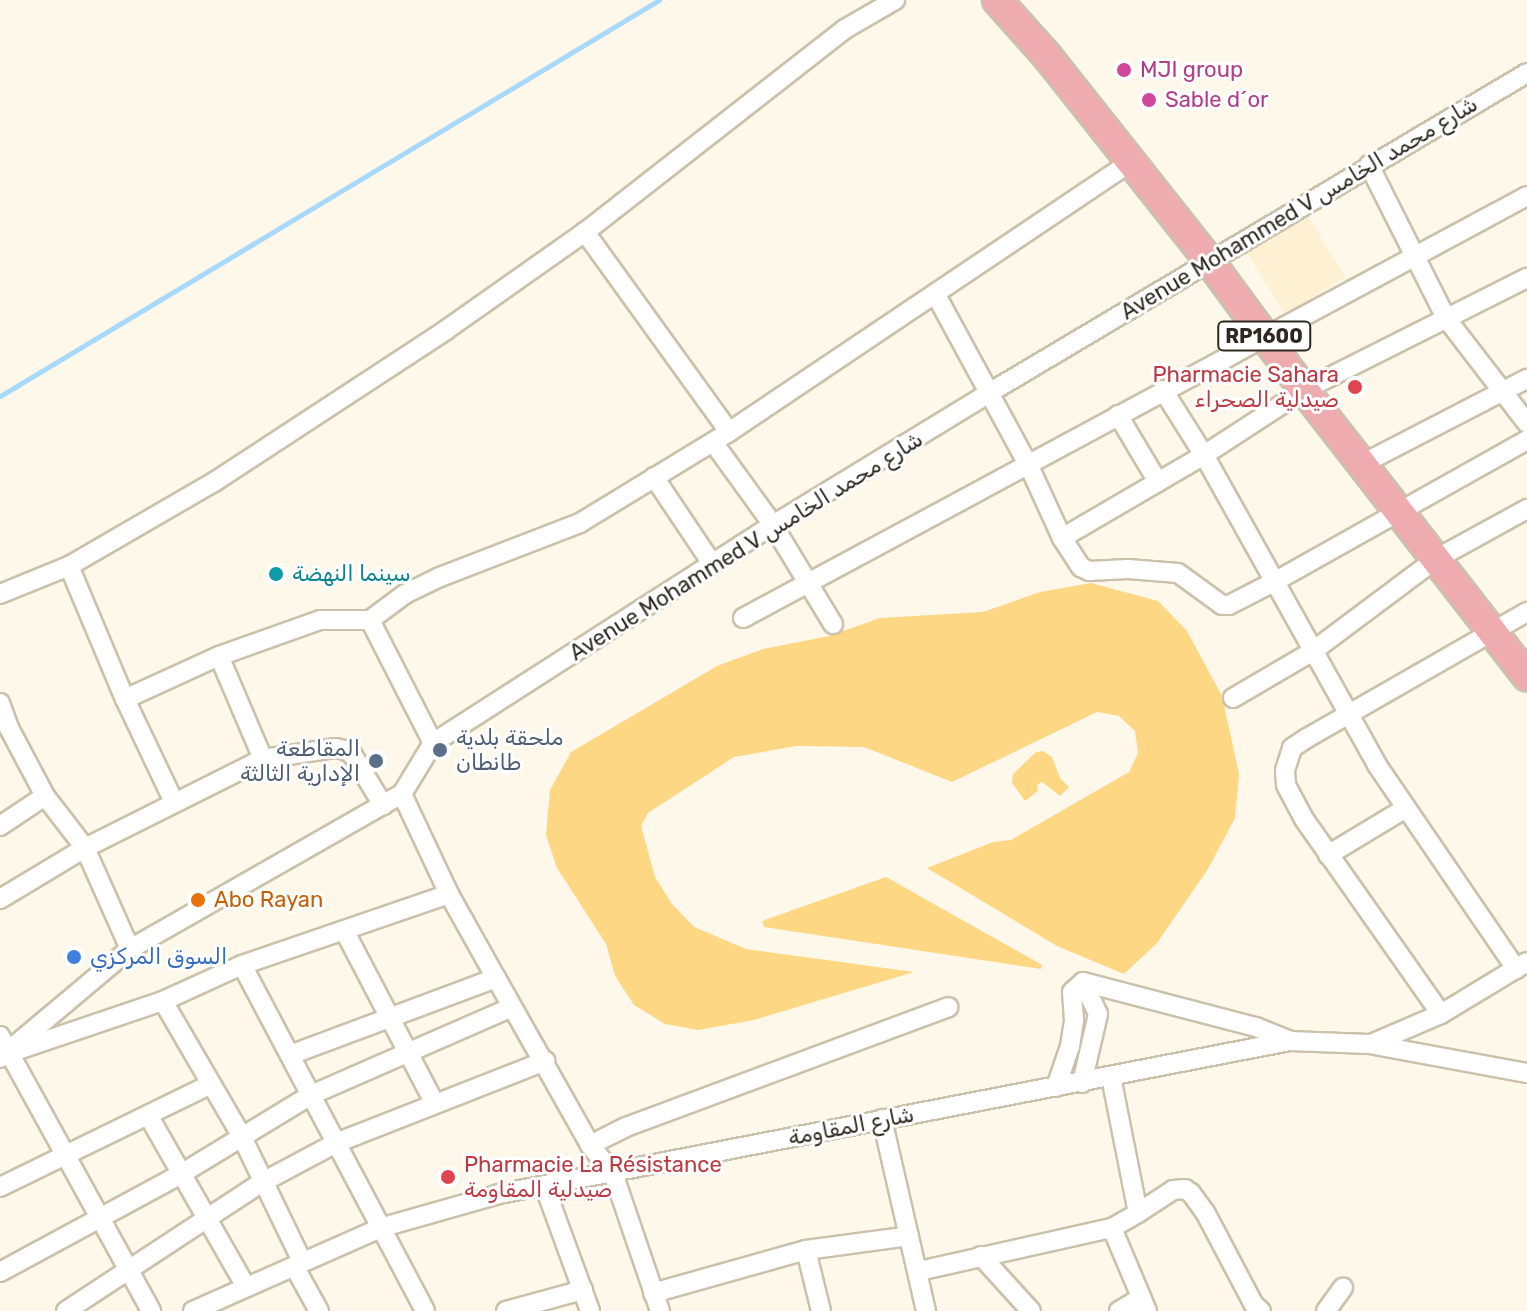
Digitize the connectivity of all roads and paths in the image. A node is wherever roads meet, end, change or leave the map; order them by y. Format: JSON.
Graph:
{"nodes":[{"id":1,"x":871,"y":0,"type":"edge"},
{"id":2,"x":895,"y":0,"type":"edge"},
{"id":3,"x":997,"y":0,"type":"edge"},
{"id":4,"x":845,"y":29,"type":"junction"},
{"id":5,"x":1527,"y":73,"type":"edge"},
{"id":6,"x":1131,"y":162,"type":"junction"},
{"id":7,"x":1369,"y":165,"type":"junction"},
{"id":8,"x":1527,"y":196,"type":"edge"},
{"id":9,"x":585,"y":232,"type":"junction"},
{"id":10,"x":1414,"y":256,"type":"junction"},
{"id":11,"x":1210,"y":262,"type":"junction"},
{"id":12,"x":1527,"y":278,"type":"edge"},
{"id":13,"x":936,"y":295,"type":"junction"},
{"id":14,"x":1446,"y":318,"type":"junction"},
{"id":15,"x":1265,"y":337,"type":"junction"},
{"id":16,"x":1527,"y":379,"type":"edge"},
{"id":17,"x":1163,"y":390,"type":"junction"},
{"id":18,"x":1304,"y":390,"type":"junction"},
{"id":19,"x":1503,"y":392,"type":"junction"},
{"id":20,"x":989,"y":393,"type":"junction"},
{"id":21,"x":1118,"y":415,"type":"junction"},
{"id":22,"x":1527,"y":423,"type":"edge"},
{"id":23,"x":721,"y":437,"type":"junction"},
{"id":24,"x":1527,"y":440,"type":"edge"},
{"id":25,"x":1204,"y":455,"type":"junction"},
{"id":26,"x":1362,"y":464,"type":"junction"},
{"id":27,"x":1029,"y":466,"type":"junction"},
{"id":28,"x":654,"y":477,"type":"junction"},
{"id":29,"x":1158,"y":482,"type":"junction"},
{"id":30,"x":1527,"y":509,"type":"edge"},
{"id":31,"x":1398,"y":510,"type":"junction"},
{"id":32,"x":773,"y":525,"type":"junction"},
{"id":33,"x":1062,"y":538,"type":"junction"},
{"id":34,"x":1436,"y":559,"type":"junction"},
{"id":35,"x":713,"y":565,"type":"junction"},
{"id":36,"x":69,"y":566,"type":"junction"},
{"id":37,"x":1274,"y":582,"type":"junction"},
{"id":38,"x":811,"y":584,"type":"junction"},
{"id":39,"x":0,"y":594,"type":"edge"},
{"id":40,"x":1527,"y":612,"type":"edge"},
{"id":41,"x":743,"y":618,"type":"dead end"},
{"id":42,"x":370,"y":620,"type":"junction"},
{"id":43,"x":833,"y":624,"type":"dead end"},
{"id":44,"x":1491,"y":631,"type":"junction"},
{"id":45,"x":1313,"y":651,"type":"junction"},
{"id":46,"x":219,"y":656,"type":"junction"},
{"id":47,"x":1527,"y":676,"type":"edge"},
{"id":48,"x":1233,"y":698,"type":"dead end"},
{"id":49,"x":125,"y":699,"type":"junction"},
{"id":50,"x":0,"y":703,"type":"edge"},
{"id":51,"x":1351,"y":715,"type":"junction"},
{"id":52,"x":4,"y":731,"type":"edge"},
{"id":53,"x":433,"y":743,"type":"junction"},
{"id":54,"x":263,"y":759,"type":"junction"},
{"id":55,"x":402,"y":794,"type":"junction"},
{"id":56,"x":45,"y":796,"type":"junction"},
{"id":57,"x":174,"y":802,"type":"junction"},
{"id":58,"x":383,"y":805,"type":"junction"},
{"id":59,"x":1406,"y":808,"type":"junction"},
{"id":60,"x":0,"y":826,"type":"edge"},
{"id":61,"x":85,"y":848,"type":"junction"},
{"id":62,"x":1328,"y":855,"type":"junction"},
{"id":63,"x":449,"y":894,"type":"junction"},
{"id":64,"x":0,"y":899,"type":"edge"},
{"id":65,"x":344,"y":930,"type":"junction"},
{"id":66,"x":130,"y":949,"type":"junction"},
{"id":67,"x":242,"y":965,"type":"junction"},
{"id":68,"x":1522,"y":965,"type":"edge"},
{"id":69,"x":496,"y":978,"type":"junction"},
{"id":70,"x":1083,"y":982,"type":"junction"},
{"id":71,"x":163,"y":1001,"type":"junction"},
{"id":72,"x":512,"y":1007,"type":"junction"},
{"id":73,"x":948,"y":1007,"type":"dead end"},
{"id":74,"x":1441,"y":1014,"type":"junction"},
{"id":75,"x":389,"y":1016,"type":"junction"},
{"id":76,"x":1290,"y":1041,"type":"junction"},
{"id":77,"x":1369,"y":1044,"type":"junction"},
{"id":78,"x":3,"y":1049,"type":"edge"},
{"id":79,"x":407,"y":1051,"type":"junction"},
{"id":80,"x":290,"y":1055,"type":"junction"},
{"id":81,"x":545,"y":1061,"type":"junction"},
{"id":82,"x":1527,"y":1073,"type":"edge"},
{"id":83,"x":1111,"y":1077,"type":"junction"},
{"id":84,"x":1082,"y":1083,"type":"junction"},
{"id":85,"x":209,"y":1085,"type":"junction"},
{"id":86,"x":1056,"y":1087,"type":"junction"},
{"id":87,"x":311,"y":1095,"type":"junction"},
{"id":88,"x":435,"y":1104,"type":"junction"},
{"id":89,"x":148,"y":1115,"type":"junction"},
{"id":90,"x":882,"y":1119,"type":"junction"},
{"id":91,"x":241,"y":1135,"type":"junction"},
{"id":92,"x":336,"y":1143,"type":"junction"},
{"id":93,"x":590,"y":1145,"type":"junction"},
{"id":94,"x":65,"y":1158,"type":"junction"},
{"id":95,"x":613,"y":1173,"type":"junction"},
{"id":96,"x":181,"y":1174,"type":"junction"},
{"id":97,"x":261,"y":1183,"type":"junction"},
{"id":98,"x":544,"y":1185,"type":"junction"},
{"id":99,"x":0,"y":1187,"type":"edge"},
{"id":100,"x":1138,"y":1213,"type":"junction"},
{"id":101,"x":99,"y":1218,"type":"junction"},
{"id":102,"x":207,"y":1219,"type":"junction"},
{"id":103,"x":380,"y":1228,"type":"junction"},
{"id":104,"x":1112,"y":1228,"type":"junction"},
{"id":105,"x":909,"y":1236,"type":"junction"},
{"id":106,"x":806,"y":1250,"type":"junction"},
{"id":107,"x":981,"y":1256,"type":"junction"},
{"id":108,"x":298,"y":1264,"type":"junction"},
{"id":109,"x":130,"y":1271,"type":"junction"},
{"id":110,"x":919,"y":1271,"type":"junction"},
{"id":111,"x":0,"y":1272,"type":"edge"},
{"id":112,"x":246,"y":1287,"type":"junction"},
{"id":113,"x":1343,"y":1288,"type":"dead end"},
{"id":114,"x":583,"y":1290,"type":"junction"},
{"id":115,"x":653,"y":1293,"type":"junction"},
{"id":116,"x":1144,"y":1304,"type":"edge"},
{"id":117,"x":533,"y":1307,"type":"edge"},
{"id":118,"x":1250,"y":1307,"type":"edge"},
{"id":119,"x":203,"y":1309,"type":"edge"},
{"id":120,"x":66,"y":1311,"type":"edge"},
{"id":121,"x":151,"y":1311,"type":"edge"},
{"id":122,"x":319,"y":1311,"type":"edge"},
{"id":123,"x":425,"y":1311,"type":"edge"},
{"id":124,"x":506,"y":1311,"type":"edge"},
{"id":125,"x":590,"y":1311,"type":"edge"},
{"id":126,"x":660,"y":1311,"type":"edge"},
{"id":127,"x":821,"y":1311,"type":"edge"},
{"id":128,"x":926,"y":1311,"type":"edge"},
{"id":129,"x":1031,"y":1311,"type":"edge"},
{"id":130,"x":1119,"y":1311,"type":"edge"},
{"id":131,"x":1326,"y":1311,"type":"edge"}],
"edges":[{"from":1,"to":4,"type":"street"},
{"from":2,"to":4,"type":"street"},
{"from":3,"to":6,"type":"main road","number":"RP1600"},
{"from":4,"to":9,"type":"street"},
{"from":5,"to":7,"type":"street","name":"Avenue Mohammed V شارع محمد الخامس"},
{"from":6,"to":11,"type":"main road","number":"RP1600"},
{"from":6,"to":13,"type":"street"},
{"from":7,"to":10,"type":"street"},
{"from":7,"to":11,"type":"street","name":"Avenue Mohammed V شارع محمد الخامس"},
{"from":8,"to":10,"type":"street"},
{"from":9,"to":23,"type":"street"},
{"from":9,"to":36,"type":"street"},
{"from":10,"to":14,"type":"street"},
{"from":10,"to":15,"type":"street"},
{"from":11,"to":15,"type":"main road","number":"RP1600"},
{"from":11,"to":20,"type":"street","name":"Avenue Mohammed V شارع محمد الخامس"},
{"from":12,"to":14,"type":"street"},
{"from":13,"to":20,"type":"street"},
{"from":13,"to":23,"type":"street"},
{"from":14,"to":18,"type":"street"},
{"from":14,"to":19,"type":"street"},
{"from":15,"to":17,"type":"street"},
{"from":15,"to":18,"type":"main road","number":"RP1600"},
{"from":16,"to":19,"type":"street"},
{"from":17,"to":21,"type":"street"},
{"from":17,"to":25,"type":"street"},
{"from":18,"to":25,"type":"street"},
{"from":18,"to":26,"type":"main road","number":"RP1600"},
{"from":19,"to":22,"type":"street"},
{"from":19,"to":26,"type":"street"},
{"from":20,"to":27,"type":"street"},
{"from":20,"to":32,"type":"street","name":"Avenue Mohammed V شارع محمد الخامس"},
{"from":21,"to":27,"type":"street"},
{"from":21,"to":29,"type":"street"},
{"from":23,"to":28,"type":"street"},
{"from":23,"to":32,"type":"street"},
{"from":24,"to":31,"type":"street"},
{"from":25,"to":29,"type":"street"},
{"from":25,"to":37,"type":"street"},
{"from":26,"to":31,"type":"main road","number":"RP1600"},
{"from":27,"to":33,"type":"street"},
{"from":27,"to":38,"type":"street"},
{"from":28,"to":35,"type":"street"},
{"from":28,"to":42,"type":"street"},
{"from":29,"to":33,"type":"street"},
{"from":30,"to":34,"type":"street"},
{"from":31,"to":34,"type":"main road","number":"RP1600"},
{"from":31,"to":37,"type":"street"},
{"from":32,"to":35,"type":"street","name":"Avenue Mohammed V شارع محمد الخامس"},
{"from":32,"to":38,"type":"street"},
{"from":33,"to":37,"type":"street"},
{"from":34,"to":44,"type":"main road","number":"RP1600"},
{"from":34,"to":45,"type":"street"},
{"from":35,"to":53,"type":"street","name":"Avenue Mohammed V شارع محمد الخامس"},
{"from":36,"to":39,"type":"street"},
{"from":36,"to":49,"type":"street"},
{"from":37,"to":45,"type":"street"},
{"from":38,"to":41,"type":"street"},
{"from":38,"to":43,"type":"street"},
{"from":40,"to":44,"type":"street"},
{"from":42,"to":46,"type":"street"},
{"from":42,"to":53,"type":"street"},
{"from":44,"to":47,"type":"main road","number":"RP1600"},
{"from":44,"to":51,"type":"street"},
{"from":45,"to":48,"type":"street"},
{"from":45,"to":51,"type":"street"},
{"from":46,"to":49,"type":"street"},
{"from":46,"to":54,"type":"street"},
{"from":49,"to":57,"type":"street"},
{"from":50,"to":52,"type":"street"},
{"from":51,"to":59,"type":"street"},
{"from":51,"to":62,"type":"street"},
{"from":52,"to":56,"type":"street"},
{"from":53,"to":55,"type":"street","name":"Avenue Mohammed V شارع محمد الخامس"},
{"from":54,"to":57,"type":"street"},
{"from":54,"to":58,"type":"street"},
{"from":55,"to":58,"type":"street","name":"Avenue Mohammed V شارع محمد الخامس"},
{"from":55,"to":63,"type":"street"},
{"from":56,"to":60,"type":"street"},
{"from":56,"to":61,"type":"street"},
{"from":57,"to":61,"type":"street"},
{"from":58,"to":66,"type":"street","name":"Avenue Mohammed V شارع محمد الخامس"},
{"from":59,"to":62,"type":"street"},
{"from":59,"to":68,"type":"street"},
{"from":61,"to":64,"type":"street"},
{"from":61,"to":66,"type":"street"},
{"from":62,"to":74,"type":"street"},
{"from":63,"to":65,"type":"street"},
{"from":63,"to":69,"type":"street"},
{"from":65,"to":67,"type":"street"},
{"from":65,"to":75,"type":"street"},
{"from":66,"to":78,"type":"street","name":"Avenue Mohammed V شارع محمد الخامس"},
{"from":67,"to":71,"type":"street"},
{"from":67,"to":80,"type":"street"},
{"from":68,"to":74,"type":"street"},
{"from":69,"to":72,"type":"street"},
{"from":69,"to":75,"type":"street"},
{"from":70,"to":76,"type":"street"},
{"from":70,"to":84,"type":"street"},
{"from":70,"to":86,"type":"street"},
{"from":71,"to":78,"type":"street"},
{"from":71,"to":85,"type":"street"},
{"from":72,"to":79,"type":"street"},
{"from":72,"to":81,"type":"street"},
{"from":73,"to":93,"type":"street"},
{"from":74,"to":77,"type":"street"},
{"from":75,"to":79,"type":"street"},
{"from":75,"to":80,"type":"street"},
{"from":76,"to":77,"type":"street","name":"شارع المقاومة"},
{"from":76,"to":83,"type":"street","name":"شارع المقاومة"},
{"from":77,"to":82,"type":"street","name":"شارع المقاومة"},
{"from":78,"to":94,"type":"street"},
{"from":79,"to":87,"type":"street"},
{"from":79,"to":88,"type":"street"},
{"from":80,"to":87,"type":"street"},
{"from":81,"to":88,"type":"street"},
{"from":81,"to":93,"type":"street"},
{"from":83,"to":84,"type":"street","name":"شارع المقاومة"},
{"from":83,"to":100,"type":"street"},
{"from":84,"to":86,"type":"street","name":"شارع المقاومة"},
{"from":85,"to":89,"type":"street"},
{"from":85,"to":91,"type":"street"},
{"from":86,"to":90,"type":"street","name":"شارع المقاومة"},
{"from":87,"to":91,"type":"street"},
{"from":87,"to":92,"type":"street"},
{"from":88,"to":92,"type":"street"},
{"from":89,"to":94,"type":"street"},
{"from":89,"to":96,"type":"street"},
{"from":90,"to":95,"type":"street","name":"شارع المقاومة"},
{"from":90,"to":105,"type":"street"},
{"from":91,"to":96,"type":"street"},
{"from":91,"to":97,"type":"street"},
{"from":92,"to":97,"type":"street"},
{"from":92,"to":103,"type":"street"},
{"from":93,"to":95,"type":"street"},
{"from":94,"to":99,"type":"street"},
{"from":94,"to":101,"type":"street"},
{"from":95,"to":98,"type":"street","name":"شارع المقاومة"},
{"from":95,"to":115,"type":"street"},
{"from":96,"to":101,"type":"street"},
{"from":96,"to":102,"type":"street"},
{"from":97,"to":102,"type":"street"},
{"from":97,"to":108,"type":"street"},
{"from":98,"to":103,"type":"street","name":"شارع المقاومة"},
{"from":98,"to":114,"type":"street"},
{"from":100,"to":104,"type":"street"},
{"from":100,"to":118,"type":"street"},
{"from":101,"to":109,"type":"street"},
{"from":101,"to":111,"type":"street"},
{"from":102,"to":109,"type":"street"},
{"from":102,"to":112,"type":"street"},
{"from":103,"to":108,"type":"street","name":"شارع المقاومة"},
{"from":103,"to":123,"type":"street"},
{"from":104,"to":107,"type":"street"},
{"from":104,"to":116,"type":"street"},
{"from":105,"to":106,"type":"street"},
{"from":105,"to":110,"type":"street"},
{"from":106,"to":115,"type":"street"},
{"from":106,"to":127,"type":"street"},
{"from":107,"to":110,"type":"street"},
{"from":107,"to":129,"type":"street"},
{"from":108,"to":112,"type":"street","name":"شارع المقاومة"},
{"from":108,"to":122,"type":"street"},
{"from":109,"to":120,"type":"street"},
{"from":109,"to":121,"type":"street"},
{"from":110,"to":128,"type":"street"},
{"from":112,"to":119,"type":"street","name":"شارع المقاومة"},
{"from":113,"to":131,"type":"street"},
{"from":114,"to":117,"type":"street"},
{"from":114,"to":125,"type":"street"},
{"from":115,"to":126,"type":"street"},
{"from":116,"to":130,"type":"street"},
{"from":117,"to":124,"type":"street"}]}
